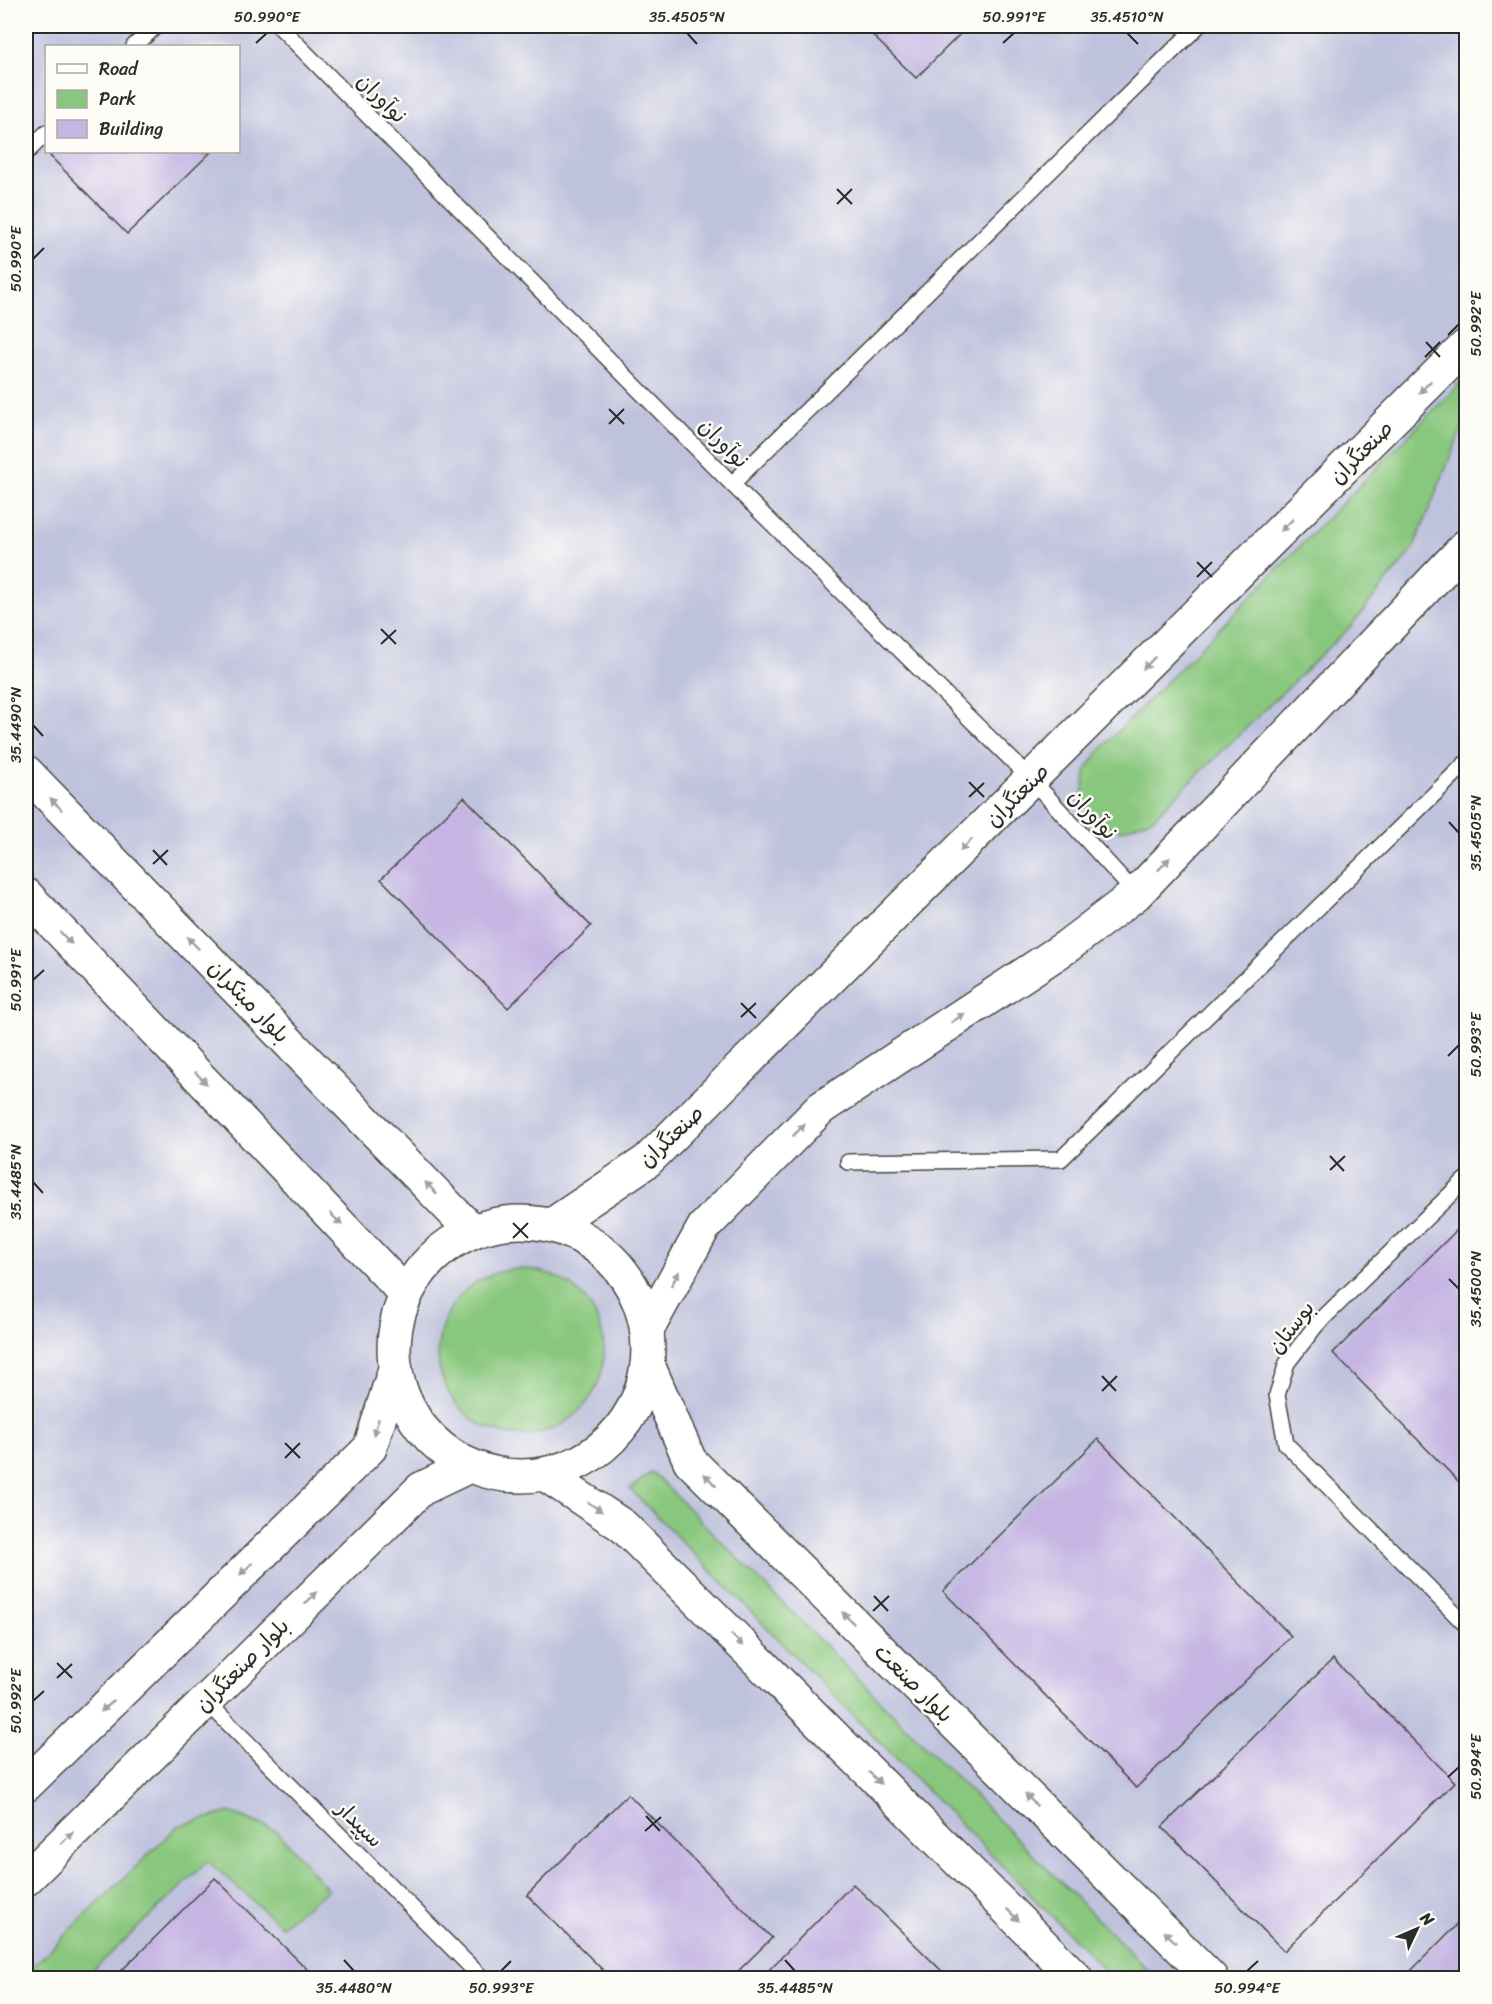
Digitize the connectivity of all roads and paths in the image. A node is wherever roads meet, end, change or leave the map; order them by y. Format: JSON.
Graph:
{"nodes":[{"id":1,"x":156,"y":26,"type":"edge"},
{"id":2,"x":279,"y":26,"type":"edge"},
{"id":3,"x":1198,"y":26,"type":"edge"},
{"id":4,"x":135,"y":45,"type":"edge"},
{"id":5,"x":45,"y":133,"type":"edge"},
{"id":6,"x":26,"y":153,"type":"edge"},
{"id":7,"x":1467,"y":346,"type":"edge"},
{"id":8,"x":732,"y":484,"type":"junction"},
{"id":9,"x":1467,"y":546,"type":"edge"},
{"id":10,"x":1467,"y":763,"type":"edge"},
{"id":11,"x":26,"y":772,"type":"edge"},
{"id":12,"x":1032,"y":780,"type":"junction"},
{"id":13,"x":1136,"y":894,"type":"junction"},
{"id":14,"x":26,"y":895,"type":"edge"},
{"id":15,"x":848,"y":1162,"type":"dead end"},
{"id":16,"x":1467,"y":1179,"type":"edge"},
{"id":17,"x":552,"y":1225,"type":"junction"},
{"id":18,"x":472,"y":1231,"type":"junction"},
{"id":19,"x":405,"y":1293,"type":"junction"},
{"id":20,"x":647,"y":1330,"type":"junction"},
{"id":21,"x":648,"y":1365,"type":"junction"},
{"id":22,"x":394,"y":1372,"type":"junction"},
{"id":23,"x":469,"y":1466,"type":"junction"},
{"id":24,"x":546,"y":1475,"type":"junction"},
{"id":25,"x":1467,"y":1625,"type":"edge"},
{"id":26,"x":206,"y":1701,"type":"junction"},
{"id":27,"x":26,"y":1785,"type":"edge"},
{"id":28,"x":26,"y":1879,"type":"edge"},
{"id":29,"x":482,"y":1978,"type":"edge"},
{"id":30,"x":1076,"y":1978,"type":"edge"},
{"id":31,"x":1211,"y":1978,"type":"edge"}],
"edges":[{"from":1,"to":4,"type":"lane"},
{"from":2,"to":8,"type":"lane","name":"نوآوران"},
{"from":3,"to":8,"type":"lane"},
{"from":5,"to":6,"type":"lane"},
{"from":7,"to":12,"type":"street","name":"صنعتگران","one_way":true},
{"from":8,"to":12,"type":"lane","name":"نوآوران"},
{"from":13,"to":9,"type":"street","one_way":true},
{"from":10,"to":15,"type":"lane"},
{"from":18,"to":11,"type":"street","name":"بلوار مبتکران","one_way":true},
{"from":12,"to":13,"type":"lane","name":"نوآوران"},
{"from":12,"to":17,"type":"street","name":"صنعتگران","one_way":true},
{"from":20,"to":13,"type":"street","one_way":true},
{"from":14,"to":19,"type":"street","one_way":true},
{"from":16,"to":25,"type":"lane","name":"بوستان"},
{"from":17,"to":18,"type":"street"},
{"from":17,"to":20,"type":"street"},
{"from":18,"to":19,"type":"street"},
{"from":19,"to":22,"type":"street"},
{"from":20,"to":21,"type":"street"},
{"from":21,"to":24,"type":"street"},
{"from":31,"to":21,"type":"street","name":"بلوار صنعت","one_way":true},
{"from":22,"to":23,"type":"street"},
{"from":22,"to":27,"type":"street","one_way":true},
{"from":23,"to":24,"type":"street"},
{"from":26,"to":23,"type":"street","name":"بلوار صنعتگران","one_way":true},
{"from":24,"to":30,"type":"street","one_way":true},
{"from":28,"to":26,"type":"street","name":"بلوار صنعتگران","one_way":true},
{"from":26,"to":29,"type":"lane","name":"سپیدار"}]}
